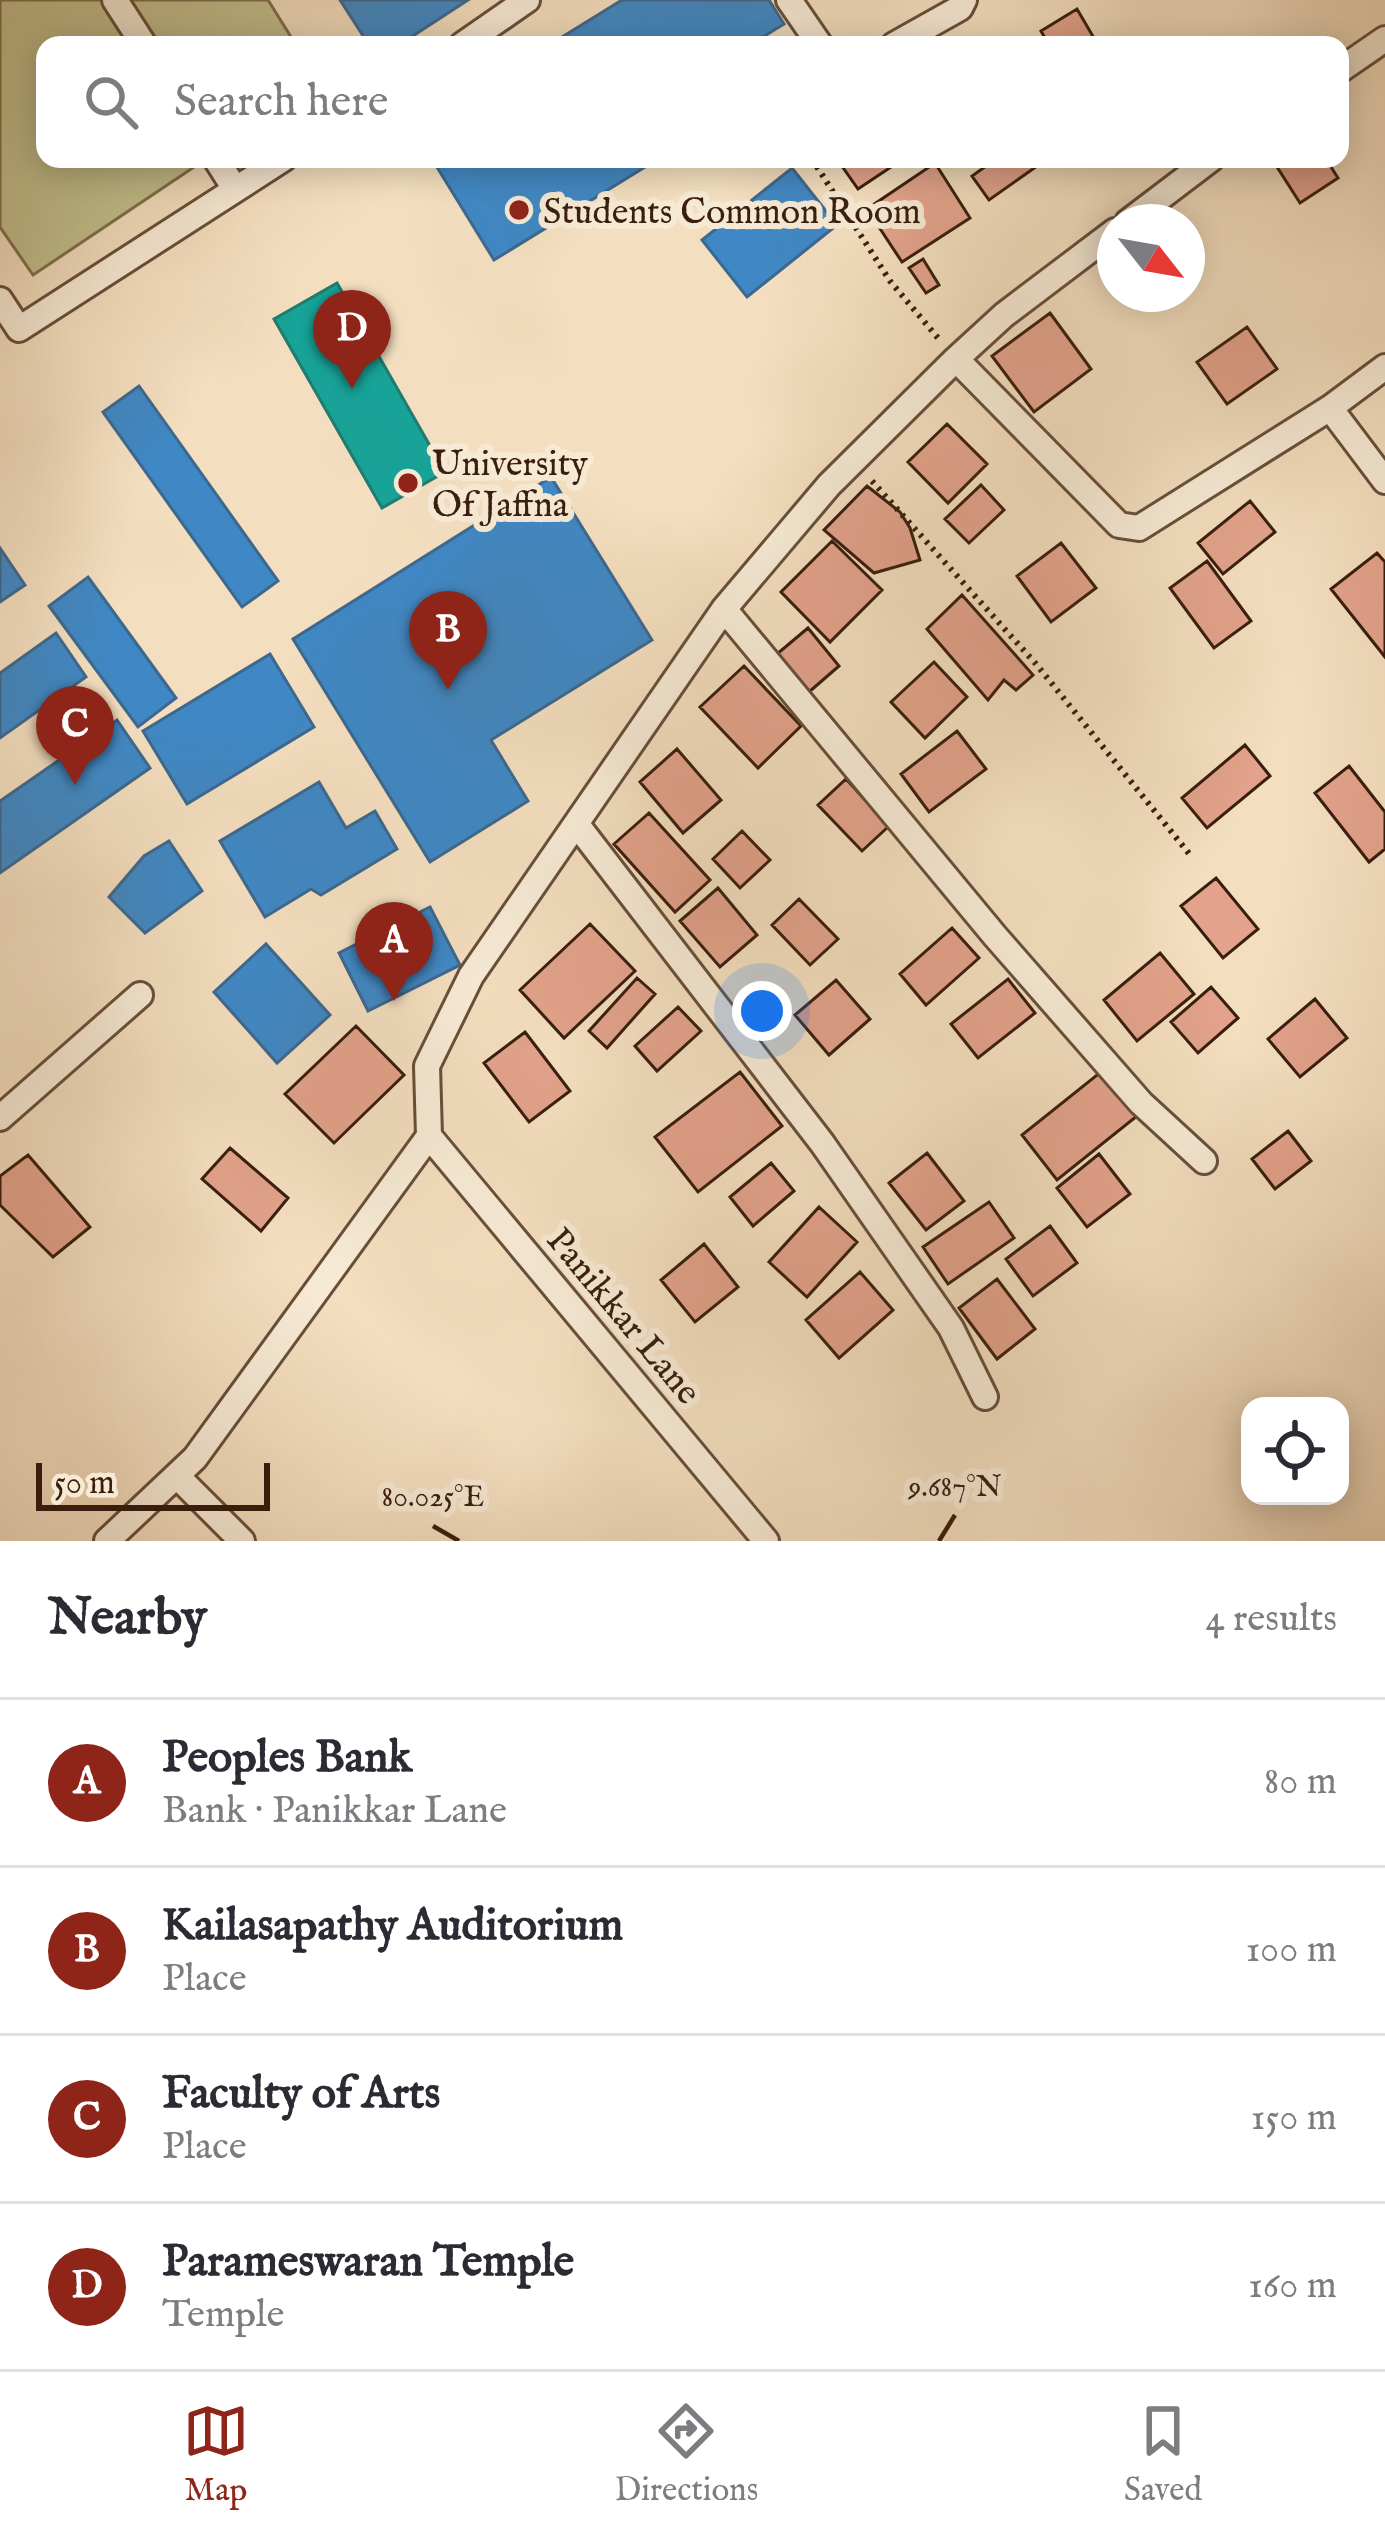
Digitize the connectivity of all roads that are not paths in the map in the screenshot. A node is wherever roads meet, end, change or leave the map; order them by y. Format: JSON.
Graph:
{"nodes":[{"id":1,"x":115,"y":0,"type":"edge"},
{"id":2,"x":526,"y":0,"type":"edge"},
{"id":3,"x":789,"y":0,"type":"edge"},
{"id":4,"x":964,"y":0,"type":"edge"},
{"id":5,"x":137,"y":36,"type":"edge"},
{"id":6,"x":475,"y":36,"type":"edge"},
{"id":7,"x":814,"y":36,"type":"edge"},
{"id":8,"x":910,"y":36,"type":"edge"},
{"id":9,"x":1385,"y":39,"type":"edge"},
{"id":10,"x":1349,"y":64,"type":"edge"},
{"id":11,"x":222,"y":168,"type":"edge"},
{"id":12,"x":269,"y":168,"type":"edge"},
{"id":13,"x":1199,"y":168,"type":"edge"},
{"id":14,"x":235,"y":189,"type":"junction"},
{"id":15,"x":1151,"y":204,"type":"edge"},
{"id":16,"x":1097,"y":245,"type":"edge"},
{"id":17,"x":0,"y":300,"type":"edge"},
{"id":18,"x":956,"y":359,"type":"junction"},
{"id":19,"x":1385,"y":367,"type":"edge"},
{"id":20,"x":1330,"y":408,"type":"junction"},
{"id":21,"x":1385,"y":482,"type":"edge"},
{"id":22,"x":724,"y":609,"type":"junction"},
{"id":23,"x":578,"y":826,"type":"junction"},
{"id":24,"x":140,"y":995,"type":"dead end"},
{"id":25,"x":0,"y":1118,"type":"edge"},
{"id":26,"x":429,"y":1136,"type":"junction"},
{"id":27,"x":1204,"y":1160,"type":"dead end"},
{"id":28,"x":985,"y":1396,"type":"dead end"},
{"id":29,"x":177,"y":1475,"type":"junction"},
{"id":30,"x":107,"y":1541,"type":"edge"},
{"id":31,"x":242,"y":1541,"type":"edge"},
{"id":32,"x":766,"y":1541,"type":"edge"}],
"edges":[{"from":1,"to":5,"type":"street"},
{"from":2,"to":6,"type":"street"},
{"from":3,"to":7,"type":"street"},
{"from":4,"to":8,"type":"street"},
{"from":9,"to":10,"type":"street"},
{"from":11,"to":14,"type":"street"},
{"from":12,"to":14,"type":"street"},
{"from":13,"to":15,"type":"street"},
{"from":14,"to":17,"type":"street"},
{"from":16,"to":18,"type":"street"},
{"from":18,"to":20,"type":"street"},
{"from":18,"to":22,"type":"street"},
{"from":19,"to":20,"type":"street"},
{"from":20,"to":21,"type":"street"},
{"from":22,"to":23,"type":"street"},
{"from":22,"to":27,"type":"street"},
{"from":23,"to":26,"type":"street"},
{"from":23,"to":28,"type":"street"},
{"from":24,"to":25,"type":"street"},
{"from":26,"to":29,"type":"street"},
{"from":26,"to":32,"type":"street","name":"Panikkar Lane"},
{"from":29,"to":30,"type":"street"},
{"from":29,"to":31,"type":"street"}]}
